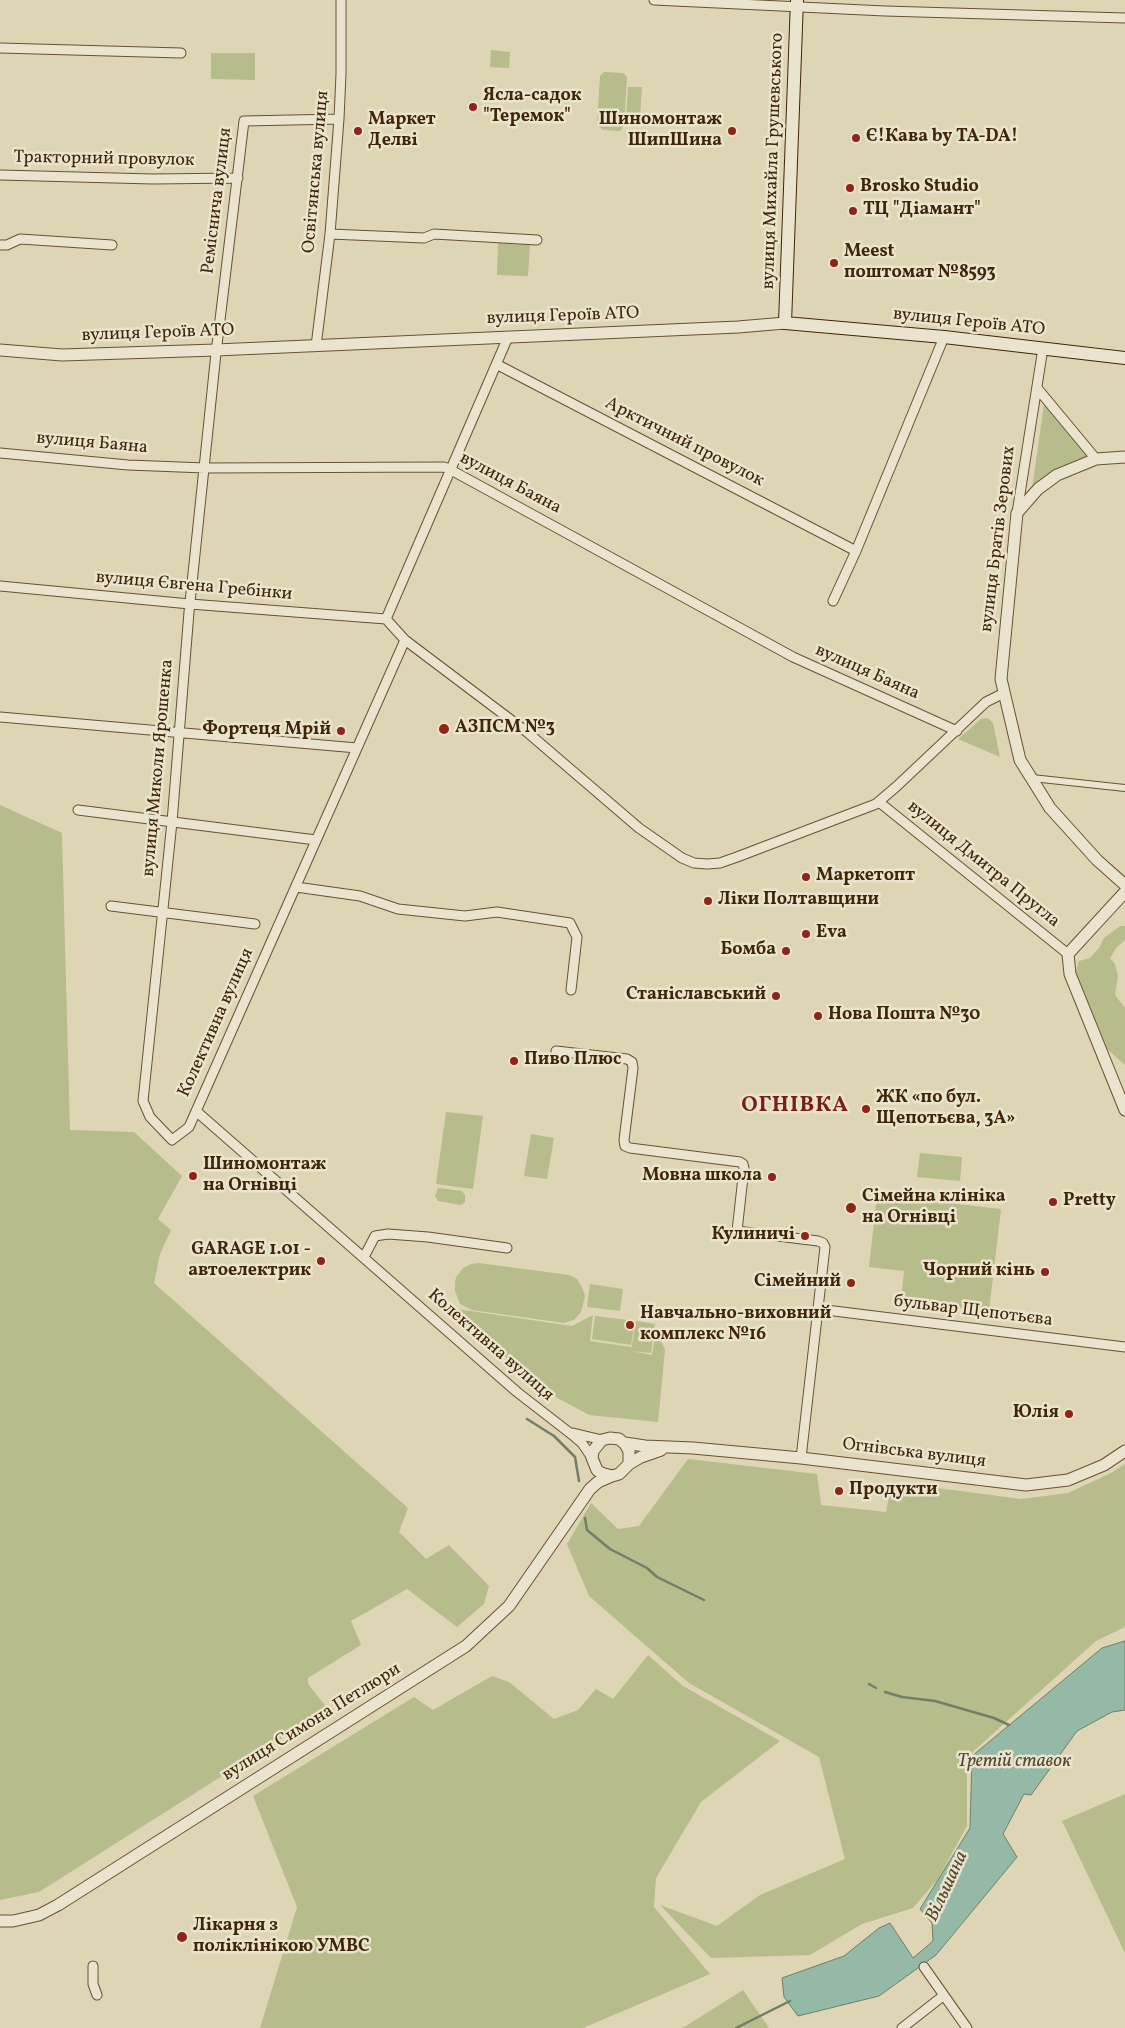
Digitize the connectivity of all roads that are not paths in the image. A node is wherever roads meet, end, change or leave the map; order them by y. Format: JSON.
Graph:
{"nodes":[{"id":1,"x":341,"y":0,"type":"edge"},
{"id":2,"x":654,"y":0,"type":"edge"},
{"id":3,"x":797,"y":3,"type":"edge"},
{"id":4,"x":1125,"y":18,"type":"edge"},
{"id":5,"x":0,"y":48,"type":"edge"},
{"id":6,"x":181,"y":53,"type":"dead end"},
{"id":7,"x":339,"y":120,"type":"junction"},
{"id":8,"x":0,"y":175,"type":"edge"},
{"id":9,"x":238,"y":178,"type":"junction"},
{"id":10,"x":330,"y":234,"type":"junction"},
{"id":11,"x":537,"y":240,"type":"dead end"},
{"id":12,"x":112,"y":244,"type":"dead end"},
{"id":13,"x":0,"y":245,"type":"edge"},
{"id":14,"x":785,"y":323,"type":"junction"},
{"id":15,"x":508,"y":337,"type":"junction"},
{"id":16,"x":944,"y":337,"type":"junction"},
{"id":17,"x":316,"y":346,"type":"junction"},
{"id":18,"x":1043,"y":348,"type":"junction"},
{"id":19,"x":0,"y":350,"type":"edge"},
{"id":20,"x":216,"y":350,"type":"junction"},
{"id":21,"x":1125,"y":358,"type":"edge"},
{"id":22,"x":498,"y":365,"type":"junction"},
{"id":23,"x":1037,"y":388,"type":"junction"},
{"id":24,"x":0,"y":453,"type":"edge"},
{"id":25,"x":1125,"y":457,"type":"edge"},
{"id":26,"x":1096,"y":459,"type":"junction"},
{"id":27,"x":204,"y":468,"type":"junction"},
{"id":28,"x":451,"y":470,"type":"junction"},
{"id":29,"x":1017,"y":513,"type":"junction"},
{"id":30,"x":856,"y":551,"type":"junction"},
{"id":31,"x":0,"y":586,"type":"edge"},
{"id":32,"x":832,"y":601,"type":"dead end"},
{"id":33,"x":190,"y":604,"type":"junction"},
{"id":34,"x":386,"y":619,"type":"junction"},
{"id":35,"x":405,"y":640,"type":"junction"},
{"id":36,"x":1004,"y":693,"type":"junction"},
{"id":37,"x":0,"y":717,"type":"edge"},
{"id":38,"x":957,"y":731,"type":"junction"},
{"id":39,"x":179,"y":733,"type":"junction"},
{"id":40,"x":357,"y":748,"type":"junction"},
{"id":41,"x":1032,"y":778,"type":"junction"},
{"id":42,"x":1125,"y":788,"type":"edge"},
{"id":43,"x":879,"y":802,"type":"junction"},
{"id":44,"x":78,"y":810,"type":"dead end"},
{"id":45,"x":172,"y":822,"type":"junction"},
{"id":46,"x":316,"y":840,"type":"junction"},
{"id":47,"x":1125,"y":884,"type":"edge"},
{"id":48,"x":296,"y":886,"type":"junction"},
{"id":49,"x":1125,"y":892,"type":"edge"},
{"id":50,"x":111,"y":906,"type":"dead end"},
{"id":51,"x":163,"y":913,"type":"junction"},
{"id":52,"x":255,"y":924,"type":"dead end"},
{"id":53,"x":1068,"y":954,"type":"junction"},
{"id":54,"x":572,"y":990,"type":"dead end"},
{"id":55,"x":556,"y":1051,"type":"dead end"},
{"id":56,"x":1125,"y":1110,"type":"edge"},
{"id":57,"x":196,"y":1111,"type":"junction"},
{"id":58,"x":508,"y":1248,"type":"dead end"},
{"id":59,"x":364,"y":1257,"type":"junction"},
{"id":60,"x":818,"y":1309,"type":"junction"},
{"id":61,"x":1125,"y":1347,"type":"edge"},
{"id":62,"x":566,"y":1430,"type":"junction"},
{"id":63,"x":602,"y":1440,"type":"junction"},
{"id":64,"x":625,"y":1443,"type":"junction"},
{"id":65,"x":693,"y":1448,"type":"junction"},
{"id":66,"x":1125,"y":1452,"type":"edge"},
{"id":67,"x":801,"y":1458,"type":"junction"},
{"id":68,"x":593,"y":1462,"type":"junction"},
{"id":69,"x":629,"y":1464,"type":"junction"},
{"id":70,"x":612,"y":1476,"type":"junction"},
{"id":71,"x":590,"y":1489,"type":"junction"},
{"id":72,"x":0,"y":1921,"type":"edge"},
{"id":73,"x":93,"y":1966,"type":"dead end"},
{"id":74,"x":924,"y":1967,"type":"dead end"},
{"id":75,"x":97,"y":1995,"type":"dead end"},
{"id":76,"x":943,"y":1996,"type":"junction"},
{"id":77,"x":902,"y":2028,"type":"edge"},
{"id":78,"x":967,"y":2028,"type":"edge"}],
"edges":[{"from":1,"to":7,"type":"street","name":"Освітянська вулиця"},
{"from":2,"to":3,"type":"street"},
{"from":3,"to":4,"type":"street"},
{"from":3,"to":14,"type":"main road","name":"вулиця Михайла Грушевського"},
{"from":5,"to":6,"type":"street"},
{"from":7,"to":9,"type":"street","name":"Реміснича вулиця"},
{"from":7,"to":10,"type":"street","name":"Освітянська вулиця"},
{"from":8,"to":9,"type":"street","name":"Тракторний провулок"},
{"from":9,"to":20,"type":"street","name":"Реміснича вулиця"},
{"from":10,"to":11,"type":"street"},
{"from":10,"to":17,"type":"street","name":"Освітянська вулиця"},
{"from":12,"to":13,"type":"street"},
{"from":14,"to":15,"type":"street","name":"вулиця Героїв АТО"},
{"from":14,"to":16,"type":"main road","name":"вулиця Героїв АТО"},
{"from":15,"to":17,"type":"street","name":"вулиця Героїв АТО"},
{"from":15,"to":22,"type":"street"},
{"from":16,"to":18,"type":"main road","name":"вулиця Героїв АТО"},
{"from":16,"to":30,"type":"street"},
{"from":17,"to":20,"type":"street","name":"вулиця Героїв АТО"},
{"from":18,"to":21,"type":"main road","name":"вулиця Героїв АТО"},
{"from":18,"to":23,"type":"street","name":"вулиця Братів Зерових"},
{"from":19,"to":20,"type":"street","name":"вулиця Героїв АТО"},
{"from":20,"to":27,"type":"street","name":"вулиця Миколи Ярошенка"},
{"from":22,"to":28,"type":"street"},
{"from":22,"to":30,"type":"street","name":"Арктичний провулок"},
{"from":23,"to":26,"type":"street"},
{"from":23,"to":29,"type":"street","name":"вулиця Братів Зерових"},
{"from":24,"to":27,"type":"street","name":"вулиця Баяна"},
{"from":25,"to":26,"type":"street"},
{"from":26,"to":29,"type":"street"},
{"from":27,"to":28,"type":"street","name":"вулиця Баяна"},
{"from":27,"to":33,"type":"street","name":"вулиця Миколи Ярошенка"},
{"from":28,"to":34,"type":"street"},
{"from":28,"to":38,"type":"street","name":"вулиця Баяна"},
{"from":29,"to":36,"type":"street","name":"вулиця Братів Зерових"},
{"from":30,"to":32,"type":"street"},
{"from":31,"to":33,"type":"street","name":"вулиця Євгена Гребінки"},
{"from":33,"to":34,"type":"street","name":"вулиця Євгена Гребінки"},
{"from":33,"to":39,"type":"street","name":"вулиця Миколи Ярошенка"},
{"from":34,"to":35,"type":"street","name":"вулиця Дмитра Пругла"},
{"from":35,"to":40,"type":"street","name":"Колективна вулиця"},
{"from":35,"to":43,"type":"street","name":"вулиця Дмитра Пругла"},
{"from":36,"to":38,"type":"street","name":"вулиця Дмитра Пругла"},
{"from":36,"to":41,"type":"street","name":"вулиця Братів Зерових"},
{"from":37,"to":39,"type":"street"},
{"from":38,"to":43,"type":"street","name":"вулиця Дмитра Пругла"},
{"from":39,"to":40,"type":"street"},
{"from":39,"to":45,"type":"street","name":"вулиця Миколи Ярошенка"},
{"from":40,"to":46,"type":"street","name":"Колективна вулиця"},
{"from":41,"to":42,"type":"street"},
{"from":41,"to":47,"type":"street","name":"вулиця Братів Зерових"},
{"from":43,"to":53,"type":"street","name":"вулиця Дмитра Пругла"},
{"from":44,"to":45,"type":"street"},
{"from":45,"to":46,"type":"street"},
{"from":45,"to":51,"type":"street","name":"вулиця Миколи Ярошенка"},
{"from":46,"to":48,"type":"street","name":"Колективна вулиця"},
{"from":48,"to":54,"type":"street"},
{"from":48,"to":57,"type":"street","name":"Колективна вулиця"},
{"from":49,"to":53,"type":"street"},
{"from":50,"to":51,"type":"street"},
{"from":51,"to":52,"type":"street"},
{"from":51,"to":57,"type":"street","name":"вулиця Миколи Ярошенка"},
{"from":53,"to":56,"type":"street"},
{"from":55,"to":60,"type":"street"},
{"from":57,"to":59,"type":"street","name":"Колективна вулиця"},
{"from":58,"to":59,"type":"street"},
{"from":59,"to":62,"type":"street","name":"Колективна вулиця"},
{"from":60,"to":61,"type":"street","name":"бульвар Щепотьєва"},
{"from":60,"to":67,"type":"street"},
{"from":62,"to":63,"type":"street","name":"Колективна вулиця"},
{"from":62,"to":68,"type":"street","name":"Колективна вулиця"},
{"from":63,"to":64,"type":"street","name":"Огнівська вулиця"},
{"from":63,"to":68,"type":"street"},
{"from":64,"to":65,"type":"street","name":"Огнівська вулиця"},
{"from":64,"to":69,"type":"street"},
{"from":65,"to":67,"type":"street","name":"Огнівська вулиця"},
{"from":65,"to":69,"type":"street","name":"Огнівська вулиця"},
{"from":66,"to":67,"type":"street","name":"Огнівська вулиця"},
{"from":68,"to":70,"type":"street"},
{"from":68,"to":71,"type":"street","name":"вулиця Симона Петлюри"},
{"from":69,"to":70,"type":"street","name":"Огнівська вулиця"},
{"from":70,"to":71,"type":"street","name":"вулиця Симона Петлюри"},
{"from":71,"to":72,"type":"street","name":"вулиця Симона Петлюри"},
{"from":73,"to":75,"type":"street"},
{"from":74,"to":76,"type":"street"},
{"from":76,"to":77,"type":"street"},
{"from":76,"to":78,"type":"street"}]}
